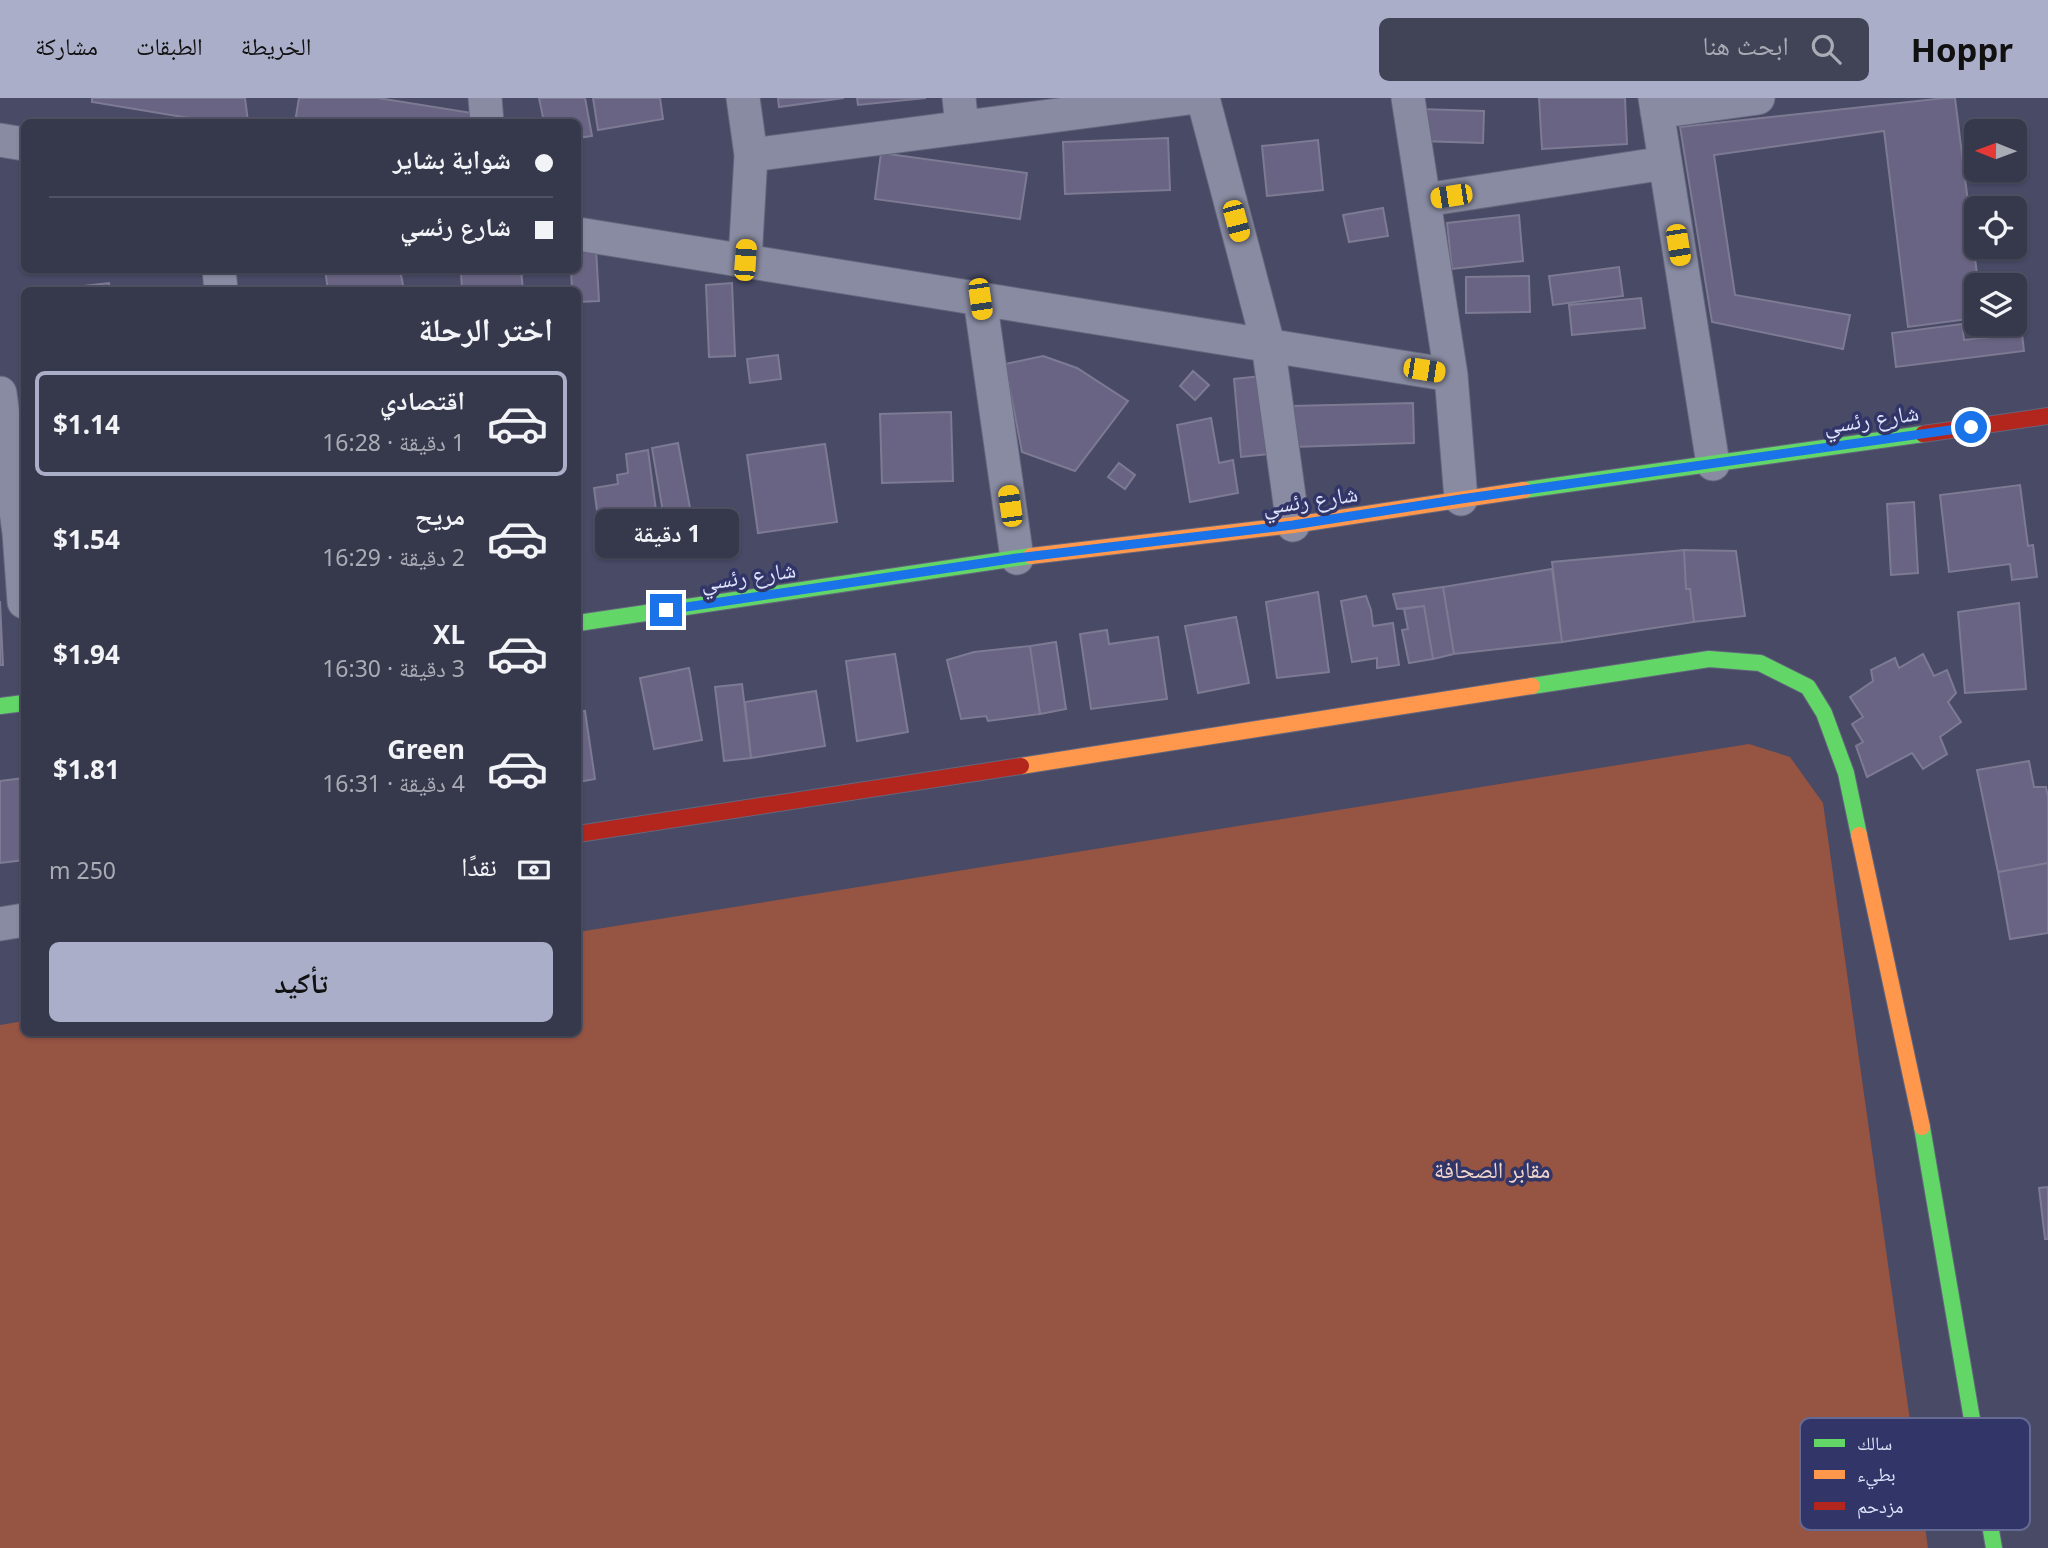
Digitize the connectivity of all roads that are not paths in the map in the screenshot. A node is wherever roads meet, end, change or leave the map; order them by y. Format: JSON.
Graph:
{"nodes":[{"id":1,"x":485,"y":98,"type":"edge"},
{"id":2,"x":743,"y":98,"type":"edge"},
{"id":3,"x":1189,"y":98,"type":"edge"},
{"id":4,"x":1203,"y":98,"type":"edge"},
{"id":5,"x":1408,"y":98,"type":"edge"},
{"id":6,"x":1758,"y":98,"type":"edge"},
{"id":7,"x":1656,"y":105,"type":"edge"},
{"id":8,"x":960,"y":113,"type":"edge"},
{"id":9,"x":487,"y":119,"type":"edge"},
{"id":10,"x":0,"y":140,"type":"edge"},
{"id":11,"x":21,"y":144,"type":"edge"},
{"id":12,"x":751,"y":155,"type":"junction"},
{"id":13,"x":1665,"y":163,"type":"junction"},
{"id":14,"x":1425,"y":200,"type":"junction"},
{"id":15,"x":581,"y":234,"type":"edge"},
{"id":16,"x":745,"y":260,"type":"junction"},
{"id":17,"x":980,"y":299,"type":"junction"},
{"id":18,"x":1268,"y":344,"type":"junction"},
{"id":19,"x":1451,"y":375,"type":"junction"},
{"id":20,"x":0,"y":393,"type":"edge"},
{"id":21,"x":2048,"y":416,"type":"edge"},
{"id":22,"x":1713,"y":464,"type":"junction"},
{"id":23,"x":1461,"y":499,"type":"junction"},
{"id":24,"x":1293,"y":525,"type":"junction"},
{"id":25,"x":21,"y":527,"type":"edge"},
{"id":26,"x":1017,"y":558,"type":"junction"},
{"id":27,"x":581,"y":623,"type":"edge"},
{"id":28,"x":21,"y":703,"type":"edge"},
{"id":29,"x":0,"y":706,"type":"edge"},
{"id":30,"x":581,"y":834,"type":"edge"},
{"id":31,"x":21,"y":920,"type":"edge"},
{"id":32,"x":0,"y":924,"type":"edge"},
{"id":33,"x":1972,"y":1418,"type":"edge"},
{"id":34,"x":1991,"y":1530,"type":"edge"},
{"id":35,"x":1994,"y":1548,"type":"edge"}],
"edges":[{"from":1,"to":9,"type":"street"},
{"from":2,"to":12,"type":"street"},
{"from":3,"to":8,"type":"street"},
{"from":4,"to":18,"type":"street"},
{"from":5,"to":14,"type":"street"},
{"from":6,"to":7,"type":"street"},
{"from":7,"to":13,"type":"street"},
{"from":8,"to":12,"type":"street"},
{"from":10,"to":11,"type":"street"},
{"from":12,"to":16,"type":"street"},
{"from":13,"to":14,"type":"street"},
{"from":13,"to":22,"type":"street"},
{"from":14,"to":19,"type":"street"},
{"from":15,"to":16,"type":"street"},
{"from":16,"to":17,"type":"street"},
{"from":17,"to":18,"type":"street"},
{"from":17,"to":26,"type":"street"},
{"from":18,"to":19,"type":"street"},
{"from":18,"to":24,"type":"street"},
{"from":19,"to":23,"type":"street"},
{"from":20,"to":25,"type":"street"},
{"from":21,"to":22,"type":"street","name":"شارع رئسي"},
{"from":22,"to":23,"type":"street","name":"شارع رئسي"},
{"from":23,"to":24,"type":"street","name":"شارع رئسي"},
{"from":24,"to":26,"type":"street","name":"شارع رئسي"},
{"from":26,"to":27,"type":"street","name":"شارع رئسي"},
{"from":28,"to":29,"type":"street"},
{"from":30,"to":33,"type":"street"},
{"from":31,"to":32,"type":"street"},
{"from":34,"to":35,"type":"street"}]}
